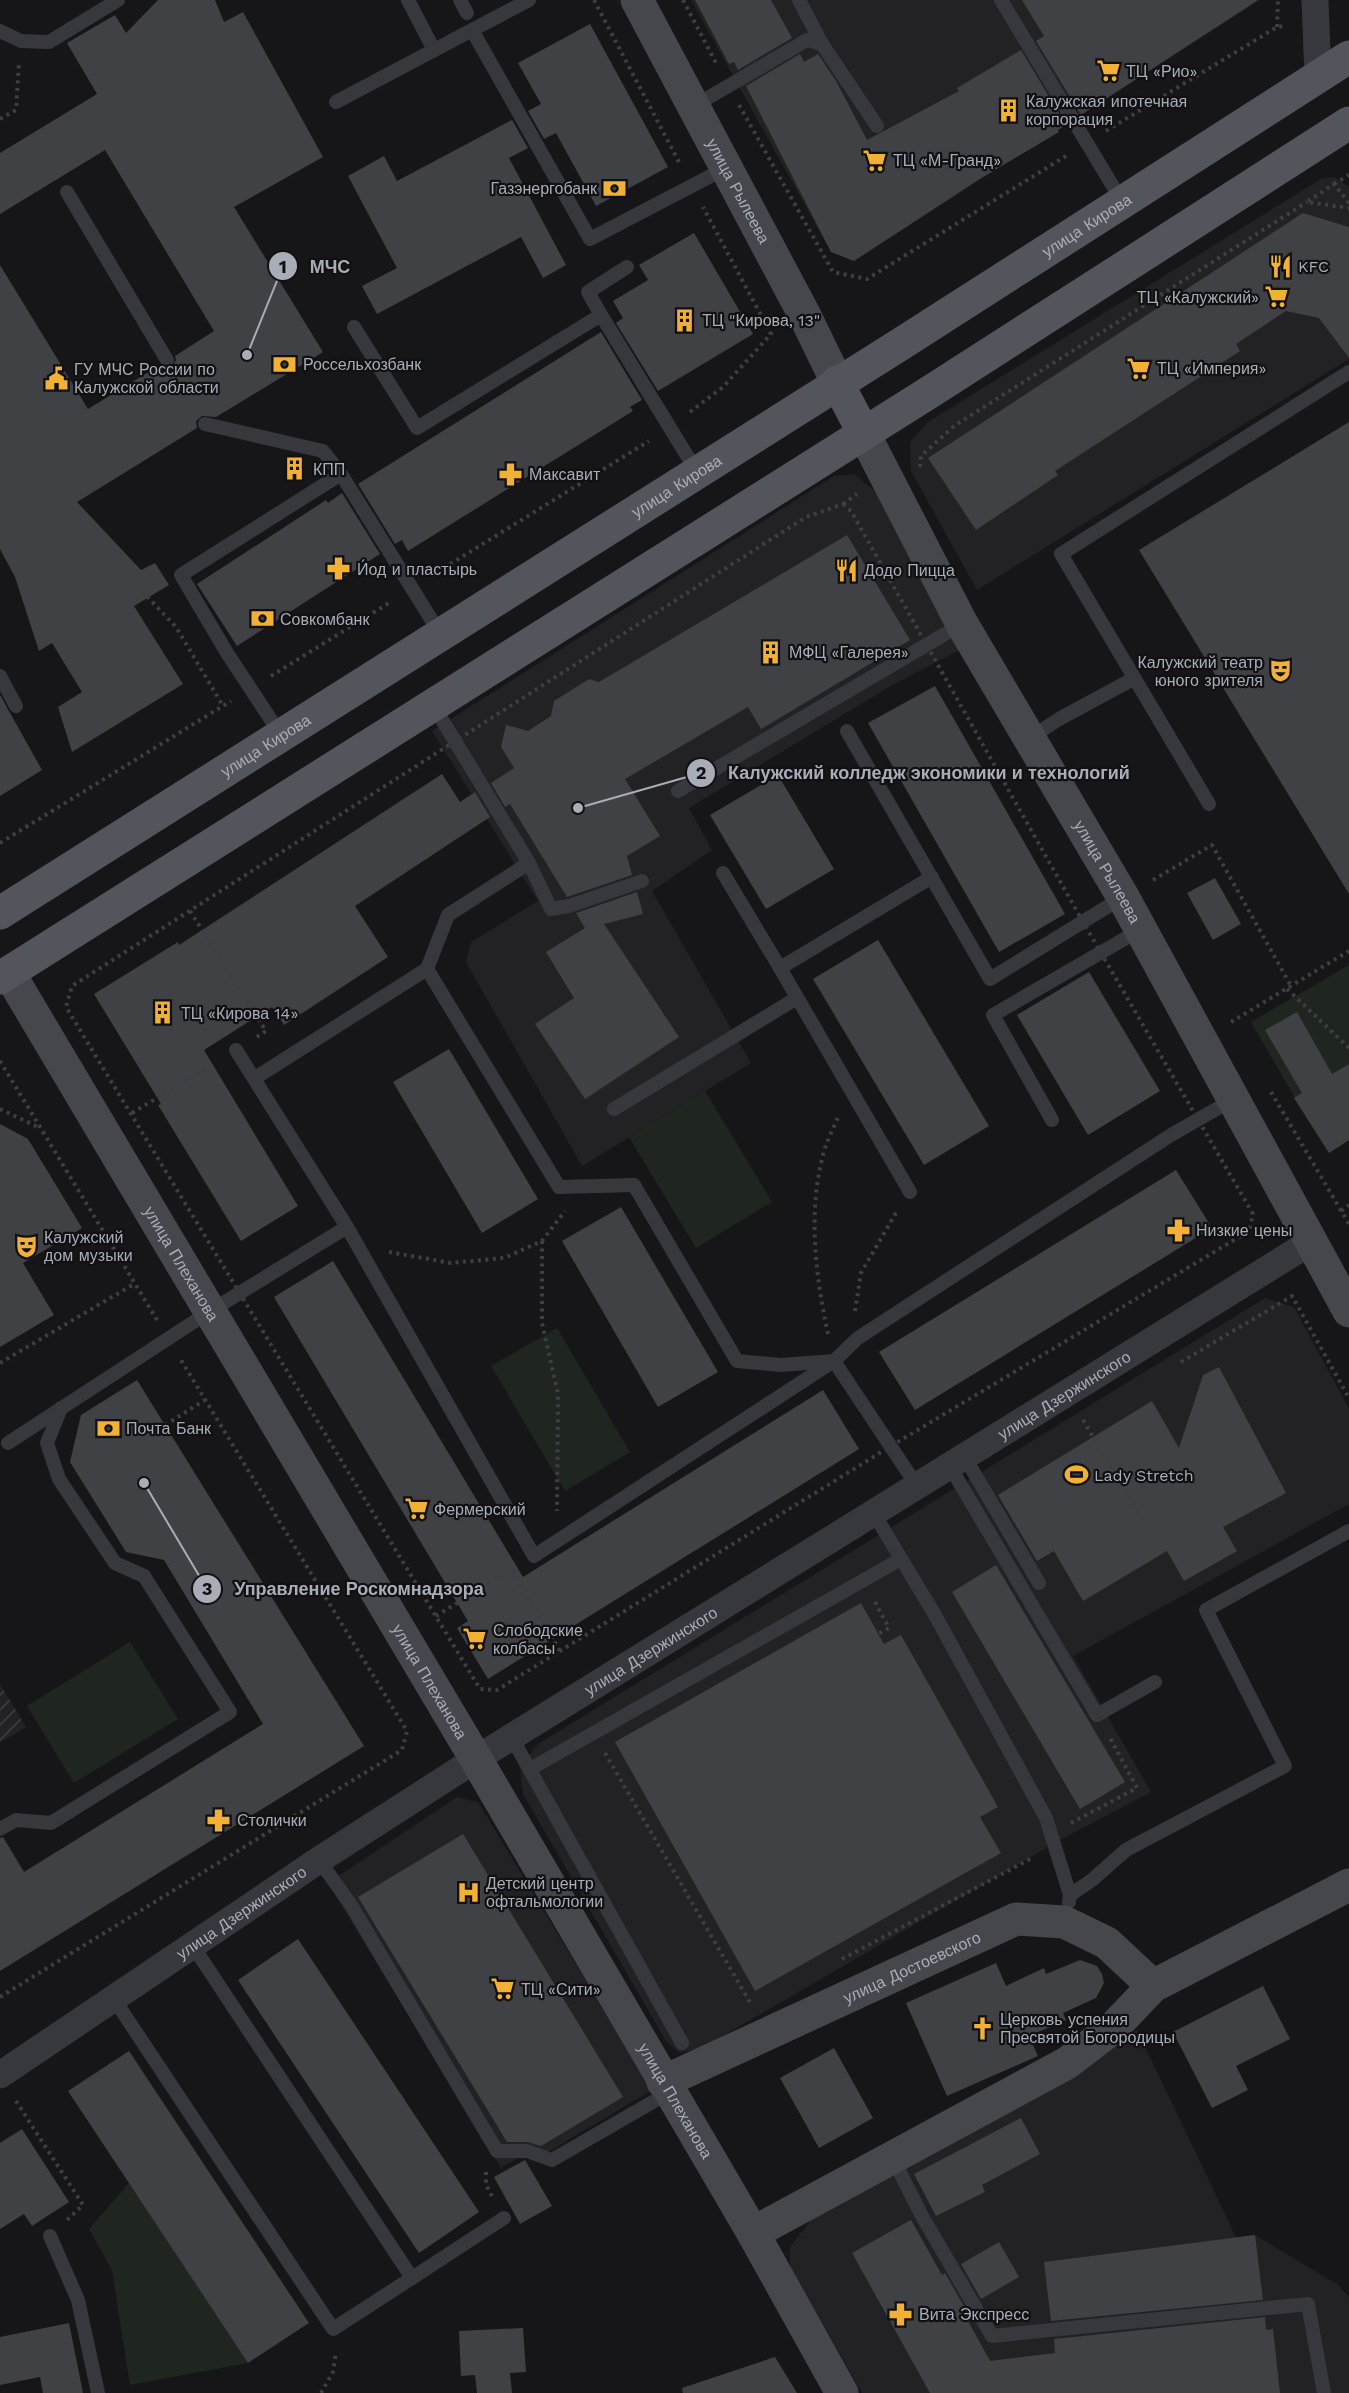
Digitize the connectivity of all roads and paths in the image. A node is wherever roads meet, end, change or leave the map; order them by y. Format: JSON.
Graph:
{"nodes":[{"id":1,"x":118,"y":0,"type":"edge"},
{"id":2,"x":408,"y":0,"type":"edge"},
{"id":3,"x":460,"y":0,"type":"edge"},
{"id":4,"x":529,"y":0,"type":"edge"},
{"id":5,"x":637,"y":0,"type":"edge"},
{"id":6,"x":683,"y":0,"type":"edge"},
{"id":7,"x":799,"y":0,"type":"edge"},
{"id":8,"x":1000,"y":0,"type":"edge"},
{"id":9,"x":1278,"y":0,"type":"edge"},
{"id":10,"x":1315,"y":0,"type":"edge"},
{"id":11,"x":467,"y":13,"type":"dead end"},
{"id":12,"x":1277,"y":27,"type":"dead end"},
{"id":13,"x":472,"y":30,"type":"junction"},
{"id":14,"x":0,"y":31,"type":"edge"},
{"id":15,"x":21,"y":41,"type":"junction"},
{"id":16,"x":822,"y":44,"type":"junction"},
{"id":17,"x":434,"y":50,"type":"junction"},
{"id":18,"x":1349,"y":57,"type":"edge"},
{"id":19,"x":1318,"y":77,"type":"junction"},
{"id":20,"x":727,"y":84,"type":"junction"},
{"id":21,"x":336,"y":102,"type":"dead end"},
{"id":22,"x":692,"y":107,"type":"junction"},
{"id":23,"x":0,"y":119,"type":"edge"},
{"id":24,"x":877,"y":126,"type":"dead end"},
{"id":25,"x":1346,"y":131,"type":"edge"},
{"id":26,"x":726,"y":168,"type":"junction"},
{"id":27,"x":1349,"y":175,"type":"edge"},
{"id":28,"x":1334,"y":184,"type":"junction"},
{"id":29,"x":67,"y":192,"type":"dead end"},
{"id":30,"x":1307,"y":202,"type":"junction"},
{"id":31,"x":1123,"y":203,"type":"junction"},
{"id":32,"x":1349,"y":203,"type":"edge"},
{"id":33,"x":1349,"y":208,"type":"edge"},
{"id":34,"x":627,"y":267,"type":"dead end"},
{"id":35,"x":867,"y":279,"type":"dead end"},
{"id":36,"x":601,"y":315,"type":"junction"},
{"id":37,"x":354,"y":327,"type":"dead end"},
{"id":38,"x":771,"y":334,"type":"dead end"},
{"id":39,"x":167,"y":360,"type":"dead end"},
{"id":40,"x":1349,"y":372,"type":"edge"},
{"id":41,"x":837,"y":382,"type":"junction"},
{"id":42,"x":205,"y":424,"type":"dead end"},
{"id":43,"x":954,"y":426,"type":"dead end"},
{"id":44,"x":670,"y":427,"type":"junction"},
{"id":45,"x":864,"y":434,"type":"junction"},
{"id":46,"x":697,"y":472,"type":"junction"},
{"id":47,"x":341,"y":474,"type":"junction"},
{"id":48,"x":806,"y":517,"type":"dead end"},
{"id":49,"x":412,"y":589,"type":"junction"},
{"id":50,"x":142,"y":591,"type":"dead end"},
{"id":51,"x":962,"y":624,"type":"junction"},
{"id":52,"x":441,"y":635,"type":"junction"},
{"id":53,"x":926,"y":644,"type":"junction"},
{"id":54,"x":0,"y":676,"type":"edge"},
{"id":55,"x":1133,"y":679,"type":"junction"},
{"id":56,"x":251,"y":688,"type":"junction"},
{"id":57,"x":433,"y":705,"type":"junction"},
{"id":58,"x":16,"y":706,"type":"dead end"},
{"id":59,"x":223,"y":706,"type":"junction"},
{"id":60,"x":847,"y":731,"type":"dead end"},
{"id":61,"x":281,"y":735,"type":"junction"},
{"id":62,"x":1030,"y":738,"type":"junction"},
{"id":63,"x":678,"y":791,"type":"dead end"},
{"id":64,"x":1209,"y":804,"type":"dead end"},
{"id":65,"x":0,"y":843,"type":"edge"},
{"id":66,"x":529,"y":863,"type":"junction"},
{"id":67,"x":723,"y":873,"type":"dead end"},
{"id":68,"x":932,"y":877,"type":"junction"},
{"id":69,"x":642,"y":881,"type":"dead end"},
{"id":70,"x":1151,"y":881,"type":"dead end"},
{"id":71,"x":1123,"y":897,"type":"junction"},
{"id":72,"x":190,"y":911,"type":"dead end"},
{"id":73,"x":0,"y":913,"type":"edge"},
{"id":74,"x":1083,"y":922,"type":"junction"},
{"id":75,"x":1140,"y":930,"type":"junction"},
{"id":76,"x":1349,"y":951,"type":"edge"},
{"id":77,"x":1101,"y":952,"type":"junction"},
{"id":78,"x":780,"y":968,"type":"junction"},
{"id":79,"x":3,"y":969,"type":"edge"},
{"id":80,"x":427,"y":969,"type":"junction"},
{"id":81,"x":72,"y":986,"type":"dead end"},
{"id":82,"x":1288,"y":987,"type":"junction"},
{"id":83,"x":797,"y":998,"type":"junction"},
{"id":84,"x":1231,"y":1022,"type":"dead end"},
{"id":85,"x":1349,"y":1048,"type":"edge"},
{"id":86,"x":236,"y":1050,"type":"junction"},
{"id":87,"x":0,"y":1061,"type":"edge"},
{"id":88,"x":255,"y":1078,"type":"junction"},
{"id":89,"x":850,"y":1088,"type":"junction"},
{"id":90,"x":1232,"y":1100,"type":"junction"},
{"id":91,"x":0,"y":1109,"type":"edge"},
{"id":92,"x":614,"y":1109,"type":"dead end"},
{"id":93,"x":130,"y":1114,"type":"junction"},
{"id":94,"x":1197,"y":1119,"type":"junction"},
{"id":95,"x":1052,"y":1120,"type":"dead end"},
{"id":96,"x":40,"y":1128,"type":"junction"},
{"id":97,"x":104,"y":1132,"type":"junction"},
{"id":98,"x":584,"y":1186,"type":"junction"},
{"id":99,"x":910,"y":1192,"type":"joint"},
{"id":100,"x":1349,"y":1205,"type":"edge"},
{"id":101,"x":1349,"y":1224,"type":"edge"},
{"id":102,"x":347,"y":1227,"type":"junction"},
{"id":103,"x":542,"y":1241,"type":"junction"},
{"id":104,"x":1311,"y":1242,"type":"junction"},
{"id":105,"x":134,"y":1284,"type":"junction"},
{"id":106,"x":241,"y":1293,"type":"junction"},
{"id":107,"x":1292,"y":1296,"type":"dead end"},
{"id":108,"x":212,"y":1310,"type":"junction"},
{"id":109,"x":1349,"y":1311,"type":"edge"},
{"id":110,"x":858,"y":1338,"type":"junction"},
{"id":111,"x":168,"y":1339,"type":"junction"},
{"id":112,"x":834,"y":1361,"type":"junction"},
{"id":113,"x":0,"y":1363,"type":"edge"},
{"id":114,"x":1349,"y":1398,"type":"edge"},
{"id":115,"x":206,"y":1400,"type":"junction"},
{"id":116,"x":61,"y":1408,"type":"junction"},
{"id":117,"x":1083,"y":1420,"type":"dead end"},
{"id":118,"x":165,"y":1425,"type":"dead end"},
{"id":119,"x":8,"y":1443,"type":"dead end"},
{"id":120,"x":891,"y":1446,"type":"junction"},
{"id":121,"x":956,"y":1461,"type":"junction"},
{"id":122,"x":917,"y":1486,"type":"junction"},
{"id":123,"x":873,"y":1512,"type":"junction"},
{"id":124,"x":1141,"y":1518,"type":"dead end"},
{"id":125,"x":1349,"y":1531,"type":"edge"},
{"id":126,"x":534,"y":1556,"type":"junction"},
{"id":127,"x":902,"y":1559,"type":"junction"},
{"id":128,"x":511,"y":1569,"type":"junction"},
{"id":129,"x":862,"y":1581,"type":"junction"},
{"id":130,"x":1039,"y":1582,"type":"dead end"},
{"id":131,"x":436,"y":1616,"type":"junction"},
{"id":132,"x":878,"y":1634,"type":"dead end"},
{"id":133,"x":560,"y":1651,"type":"junction"},
{"id":134,"x":1155,"y":1682,"type":"dead end"},
{"id":135,"x":1097,"y":1715,"type":"junction"},
{"id":136,"x":593,"y":1734,"type":"junction"},
{"id":137,"x":512,"y":1738,"type":"junction"},
{"id":138,"x":476,"y":1759,"type":"junction"},
{"id":139,"x":530,"y":1770,"type":"junction"},
{"id":140,"x":0,"y":1829,"type":"edge"},
{"id":141,"x":1050,"y":1834,"type":"junction"},
{"id":142,"x":319,"y":1860,"type":"junction"},
{"id":143,"x":1349,"y":1886,"type":"edge"},
{"id":144,"x":1067,"y":1909,"type":"junction"},
{"id":145,"x":193,"y":1946,"type":"junction"},
{"id":146,"x":835,"y":1963,"type":"dead end"},
{"id":147,"x":1153,"y":1986,"type":"junction"},
{"id":148,"x":0,"y":1997,"type":"edge"},
{"id":149,"x":114,"y":1999,"type":"junction"},
{"id":150,"x":763,"y":2001,"type":"dead end"},
{"id":151,"x":753,"y":2007,"type":"junction"},
{"id":152,"x":743,"y":2012,"type":"dead end"},
{"id":153,"x":682,"y":2043,"type":"dead end"},
{"id":154,"x":0,"y":2075,"type":"edge"},
{"id":155,"x":667,"y":2087,"type":"junction"},
{"id":156,"x":16,"y":2100,"type":"dead end"},
{"id":157,"x":497,"y":2151,"type":"junction"},
{"id":158,"x":892,"y":2157,"type":"junction"},
{"id":159,"x":504,"y":2218,"type":"joint"},
{"id":160,"x":753,"y":2233,"type":"junction"},
{"id":161,"x":50,"y":2236,"type":"joint"},
{"id":162,"x":412,"y":2278,"type":"junction"},
{"id":163,"x":333,"y":2329,"type":"junction"},
{"id":164,"x":98,"y":2393,"type":"edge"},
{"id":165,"x":321,"y":2393,"type":"edge"},
{"id":166,"x":842,"y":2393,"type":"edge"},
{"id":167,"x":1324,"y":2393,"type":"edge"}],
"edges":[{"from":1,"to":15,"type":"lane"},
{"from":2,"to":17,"type":"lane"},
{"from":3,"to":11,"type":"lane"},
{"from":4,"to":13,"type":"lane"},
{"from":5,"to":22,"type":"street","name":"улица Рылеева"},
{"from":6,"to":20,"type":"path"},
{"from":7,"to":16,"type":"lane"},
{"from":8,"to":31,"type":"lane"},
{"from":9,"to":12,"type":"path"},
{"from":10,"to":19,"type":"street"},
{"from":13,"to":17,"type":"lane"},
{"from":13,"to":26,"type":"lane"},
{"from":14,"to":15,"type":"lane"},
{"from":15,"to":23,"type":"path"},
{"from":16,"to":20,"type":"lane"},
{"from":16,"to":24,"type":"lane"},
{"from":17,"to":21,"type":"lane"},
{"from":18,"to":19,"type":"main road","name":"улица Кирова"},
{"from":19,"to":31,"type":"main road","name":"улица Кирова"},
{"from":20,"to":22,"type":"lane"},
{"from":20,"to":35,"type":"path"},
{"from":22,"to":26,"type":"street","name":"улица Рылеева"},
{"from":25,"to":45,"type":"main road"},
{"from":26,"to":41,"type":"street","name":"улица Рылеева"},
{"from":27,"to":28,"type":"path"},
{"from":28,"to":30,"type":"path"},
{"from":28,"to":32,"type":"path"},
{"from":29,"to":39,"type":"lane"},
{"from":30,"to":33,"type":"path"},
{"from":30,"to":43,"type":"path"},
{"from":31,"to":41,"type":"main road","name":"улица Кирова"},
{"from":34,"to":36,"type":"lane"},
{"from":36,"to":37,"type":"lane"},
{"from":36,"to":44,"type":"lane"},
{"from":38,"to":44,"type":"path"},
{"from":40,"to":55,"type":"lane"},
{"from":41,"to":45,"type":"main road"},
{"from":41,"to":46,"type":"main road","name":"улица Кирова"},
{"from":42,"to":47,"type":"lane"},
{"from":44,"to":46,"type":"lane"},
{"from":44,"to":49,"type":"path"},
{"from":45,"to":51,"type":"street","name":"улица Рылеева"},
{"from":45,"to":57,"type":"main road"},
{"from":46,"to":52,"type":"main road","name":"улица Кирова"},
{"from":47,"to":49,"type":"lane"},
{"from":47,"to":56,"type":"lane"},
{"from":48,"to":53,"type":"path"},
{"from":49,"to":52,"type":"lane"},
{"from":49,"to":56,"type":"path"},
{"from":50,"to":59,"type":"path"},
{"from":51,"to":53,"type":"lane"},
{"from":51,"to":62,"type":"street","name":"улица Рылеева"},
{"from":52,"to":61,"type":"main road","name":"улица Кирова"},
{"from":53,"to":63,"type":"lane"},
{"from":53,"to":74,"type":"path"},
{"from":54,"to":58,"type":"lane"},
{"from":55,"to":62,"type":"lane"},
{"from":55,"to":64,"type":"lane"},
{"from":56,"to":59,"type":"path"},
{"from":56,"to":61,"type":"lane"},
{"from":57,"to":66,"type":"lane"},
{"from":57,"to":79,"type":"main road"},
{"from":59,"to":65,"type":"path"},
{"from":60,"to":68,"type":"lane"},
{"from":61,"to":73,"type":"main road","name":"улица Кирова"},
{"from":62,"to":71,"type":"street","name":"улица Рылеева"},
{"from":66,"to":69,"type":"lane"},
{"from":66,"to":80,"type":"lane"},
{"from":67,"to":78,"type":"lane"},
{"from":68,"to":74,"type":"lane"},
{"from":68,"to":78,"type":"lane"},
{"from":70,"to":82,"type":"path"},
{"from":71,"to":74,"type":"lane"},
{"from":71,"to":75,"type":"street","name":"улица Рылеева"},
{"from":72,"to":86,"type":"path"},
{"from":74,"to":77,"type":"path"},
{"from":75,"to":77,"type":"lane"},
{"from":75,"to":90,"type":"street","name":"улица Рылеева"},
{"from":76,"to":82,"type":"path"},
{"from":77,"to":94,"type":"path"},
{"from":77,"to":95,"type":"lane"},
{"from":78,"to":83,"type":"lane"},
{"from":79,"to":97,"type":"street","name":"улица Плеханова"},
{"from":80,"to":88,"type":"lane"},
{"from":80,"to":98,"type":"lane"},
{"from":81,"to":93,"type":"path"},
{"from":82,"to":84,"type":"path"},
{"from":82,"to":85,"type":"path"},
{"from":83,"to":89,"type":"lane"},
{"from":83,"to":92,"type":"lane"},
{"from":86,"to":88,"type":"lane"},
{"from":86,"to":93,"type":"path"},
{"from":87,"to":96,"type":"path"},
{"from":88,"to":102,"type":"lane"},
{"from":89,"to":99,"type":"lane"},
{"from":89,"to":112,"type":"path"},
{"from":90,"to":94,"type":"lane"},
{"from":90,"to":104,"type":"street","name":"улица Рылеева"},
{"from":91,"to":96,"type":"path"},
{"from":93,"to":97,"type":"path"},
{"from":93,"to":106,"type":"path"},
{"from":94,"to":110,"type":"lane"},
{"from":94,"to":120,"type":"path"},
{"from":96,"to":105,"type":"path"},
{"from":97,"to":108,"type":"street","name":"улица Плеханова"},
{"from":98,"to":103,"type":"path"},
{"from":98,"to":112,"type":"lane"},
{"from":99,"to":110,"type":"path"},
{"from":100,"to":101,"type":"path"},
{"from":102,"to":103,"type":"path"},
{"from":102,"to":106,"type":"lane"},
{"from":102,"to":126,"type":"lane"},
{"from":103,"to":126,"type":"path"},
{"from":104,"to":109,"type":"street","name":"улица Рылеева"},
{"from":104,"to":121,"type":"street","name":"улица Дзержинского"},
{"from":105,"to":111,"type":"path"},
{"from":105,"to":113,"type":"path"},
{"from":106,"to":108,"type":"lane"},
{"from":106,"to":131,"type":"path"},
{"from":107,"to":114,"type":"path"},
{"from":108,"to":111,"type":"lane"},
{"from":108,"to":138,"type":"street","name":"улица Плеханова"},
{"from":110,"to":112,"type":"lane"},
{"from":111,"to":115,"type":"path"},
{"from":111,"to":116,"type":"lane"},
{"from":112,"to":120,"type":"lane"},
{"from":112,"to":126,"type":"lane"},
{"from":115,"to":118,"type":"path"},
{"from":115,"to":148,"type":"path"},
{"from":116,"to":119,"type":"lane"},
{"from":116,"to":140,"type":"lane"},
{"from":117,"to":124,"type":"path"},
{"from":120,"to":122,"type":"lane"},
{"from":120,"to":133,"type":"path"},
{"from":121,"to":122,"type":"street","name":"улица Дзержинского"},
{"from":121,"to":130,"type":"lane"},
{"from":121,"to":135,"type":"lane"},
{"from":122,"to":123,"type":"street","name":"улица Дзержинского"},
{"from":123,"to":127,"type":"lane"},
{"from":123,"to":137,"type":"street","name":"улица Дзержинского"},
{"from":125,"to":144,"type":"lane"},
{"from":126,"to":128,"type":"path"},
{"from":127,"to":129,"type":"lane"},
{"from":127,"to":141,"type":"lane"},
{"from":128,"to":131,"type":"path"},
{"from":128,"to":133,"type":"path"},
{"from":129,"to":132,"type":"path"},
{"from":129,"to":136,"type":"lane"},
{"from":131,"to":133,"type":"path"},
{"from":134,"to":135,"type":"lane"},
{"from":135,"to":141,"type":"path"},
{"from":136,"to":139,"type":"lane"},
{"from":136,"to":151,"type":"path"},
{"from":137,"to":138,"type":"street","name":"улица Дзержинского"},
{"from":137,"to":139,"type":"lane"},
{"from":138,"to":142,"type":"street","name":"улица Дзержинского"},
{"from":138,"to":155,"type":"street","name":"улица Плеханова"},
{"from":139,"to":153,"type":"lane"},
{"from":141,"to":144,"type":"lane"},
{"from":141,"to":146,"type":"path"},
{"from":142,"to":145,"type":"street","name":"улица Дзержинского"},
{"from":142,"to":157,"type":"lane"},
{"from":143,"to":147,"type":"street"},
{"from":144,"to":147,"type":"street","name":"улица Достоевского"},
{"from":144,"to":155,"type":"street","name":"улица Достоевского"},
{"from":145,"to":149,"type":"street","name":"улица Дзержинского"},
{"from":145,"to":162,"type":"lane"},
{"from":147,"to":158,"type":"street"},
{"from":149,"to":154,"type":"street","name":"улица Дзержинского"},
{"from":149,"to":163,"type":"lane"},
{"from":150,"to":151,"type":"path"},
{"from":151,"to":152,"type":"path"},
{"from":155,"to":157,"type":"lane"},
{"from":155,"to":160,"type":"street","name":"улица Плеханова"},
{"from":156,"to":161,"type":"path"},
{"from":157,"to":159,"type":"path"},
{"from":158,"to":160,"type":"street"},
{"from":158,"to":167,"type":"lane"},
{"from":159,"to":162,"type":"lane"},
{"from":160,"to":166,"type":"street","name":"улица Плеханова"},
{"from":161,"to":164,"type":"lane"},
{"from":162,"to":163,"type":"lane"},
{"from":163,"to":165,"type":"path"}]}
